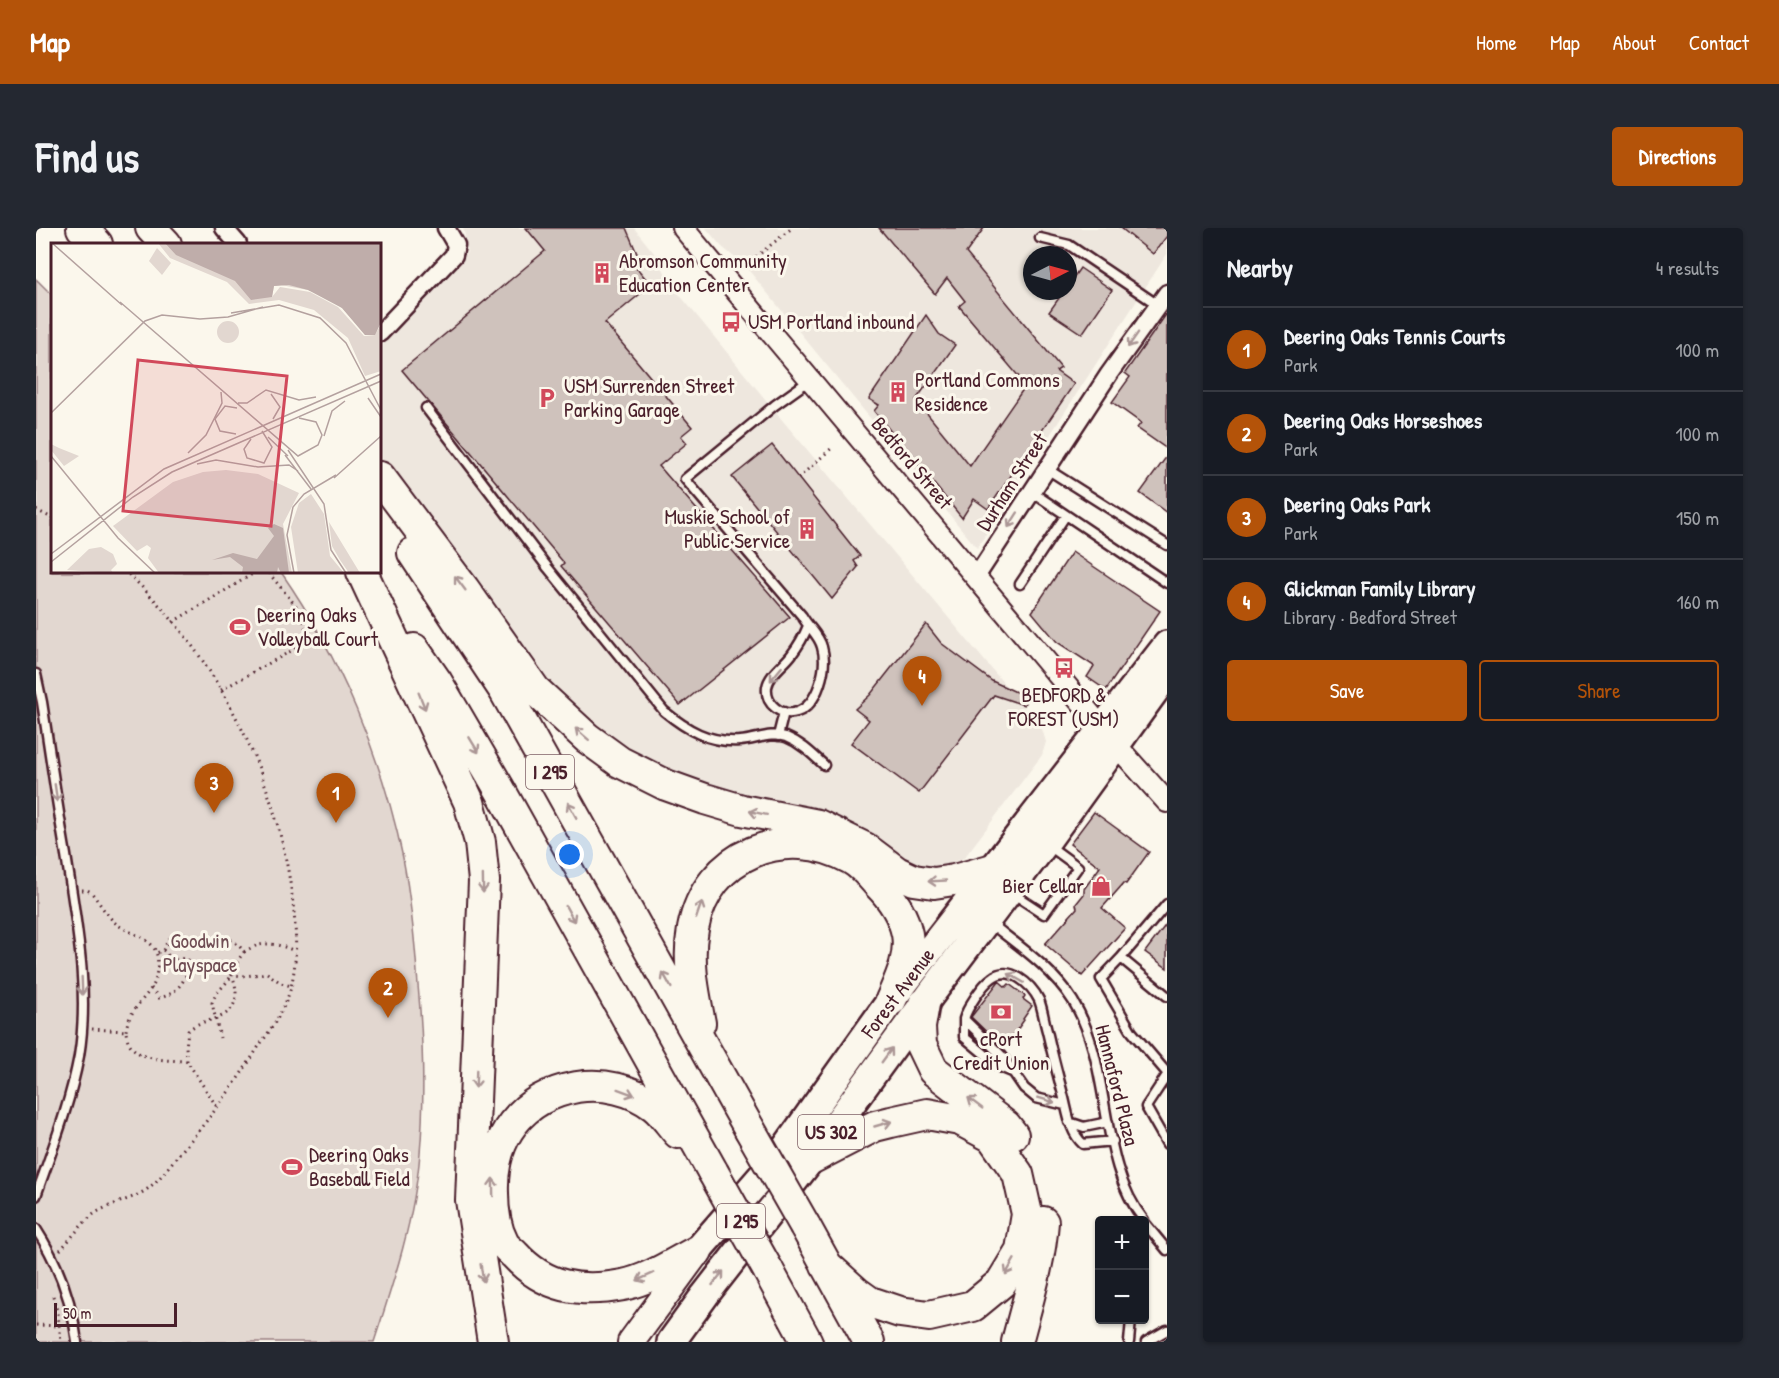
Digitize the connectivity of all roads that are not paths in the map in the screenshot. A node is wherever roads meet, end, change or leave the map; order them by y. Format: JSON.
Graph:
{"nodes":[{"id":1,"x":82,"y":228,"type":"edge"},
{"id":2,"x":151,"y":228,"type":"edge"},
{"id":3,"x":224,"y":228,"type":"edge"},
{"id":4,"x":446,"y":228,"type":"edge"},
{"id":5,"x":683,"y":228,"type":"edge"},
{"id":6,"x":1040,"y":238,"type":"dead end"},
{"id":7,"x":97,"y":243,"type":"edge"},
{"id":8,"x":165,"y":243,"type":"edge"},
{"id":9,"x":237,"y":243,"type":"edge"},
{"id":10,"x":1163,"y":299,"type":"edge"},
{"id":11,"x":381,"y":332,"type":"edge"},
{"id":12,"x":810,"y":380,"type":"junction"},
{"id":13,"x":426,"y":408,"type":"dead end"},
{"id":14,"x":1047,"y":469,"type":"junction"},
{"id":15,"x":381,"y":478,"type":"edge"},
{"id":16,"x":1032,"y":492,"type":"junction"},
{"id":17,"x":381,"y":506,"type":"edge"},
{"id":18,"x":1066,"y":515,"type":"junction"},
{"id":19,"x":1167,"y":545,"type":"edge"},
{"id":20,"x":363,"y":573,"type":"edge"},
{"id":21,"x":364,"y":573,"type":"edge"},
{"id":22,"x":976,"y":577,"type":"junction"},
{"id":23,"x":1167,"y":583,"type":"edge"},
{"id":24,"x":1020,"y":584,"type":"dead end"},
{"id":25,"x":808,"y":626,"type":"junction"},
{"id":26,"x":1167,"y":645,"type":"edge"},
{"id":27,"x":36,"y":674,"type":"edge"},
{"id":28,"x":1167,"y":674,"type":"edge"},
{"id":29,"x":784,"y":712,"type":"junction"},
{"id":30,"x":778,"y":736,"type":"junction"},
{"id":31,"x":1110,"y":737,"type":"junction"},
{"id":32,"x":824,"y":765,"type":"dead end"},
{"id":33,"x":1167,"y":802,"type":"edge"},
{"id":34,"x":1045,"y":843,"type":"junction"},
{"id":35,"x":1001,"y":880,"type":"junction"},
{"id":36,"x":1167,"y":904,"type":"edge"},
{"id":37,"x":987,"y":921,"type":"junction"},
{"id":38,"x":1121,"y":958,"type":"junction"},
{"id":39,"x":1167,"y":996,"type":"edge"},
{"id":40,"x":891,"y":1000,"type":"junction"},
{"id":41,"x":924,"y":1004,"type":"junction"},
{"id":42,"x":705,"y":1050,"type":"junction"},
{"id":43,"x":1167,"y":1074,"type":"edge"},
{"id":44,"x":1065,"y":1105,"type":"junction"},
{"id":45,"x":1069,"y":1122,"type":"junction"},
{"id":46,"x":1108,"y":1122,"type":"junction"},
{"id":47,"x":1113,"y":1142,"type":"junction"},
{"id":48,"x":1167,"y":1144,"type":"edge"},
{"id":49,"x":811,"y":1159,"type":"junction"},
{"id":50,"x":713,"y":1172,"type":"junction"},
{"id":51,"x":36,"y":1196,"type":"edge"},
{"id":52,"x":1140,"y":1216,"type":"edge"},
{"id":53,"x":1149,"y":1228,"type":"edge"},
{"id":54,"x":36,"y":1229,"type":"edge"},
{"id":55,"x":1167,"y":1250,"type":"edge"},
{"id":56,"x":698,"y":1251,"type":"junction"},
{"id":57,"x":826,"y":1265,"type":"junction"},
{"id":58,"x":660,"y":1303,"type":"junction"},
{"id":59,"x":1131,"y":1324,"type":"edge"},
{"id":60,"x":1167,"y":1330,"type":"edge"},
{"id":61,"x":77,"y":1342,"type":"edge"},
{"id":62,"x":493,"y":1342,"type":"edge"},
{"id":63,"x":624,"y":1342,"type":"edge"},
{"id":64,"x":631,"y":1342,"type":"edge"},
{"id":65,"x":671,"y":1342,"type":"edge"},
{"id":66,"x":807,"y":1342,"type":"edge"},
{"id":67,"x":869,"y":1342,"type":"edge"},
{"id":68,"x":1017,"y":1342,"type":"edge"},
{"id":69,"x":1129,"y":1342,"type":"edge"},
{"id":70,"x":1146,"y":1342,"type":"edge"}],
"edges":[{"from":1,"to":7,"type":"highway"},
{"from":2,"to":8,"type":"highway"},
{"from":3,"to":9,"type":"street"},
{"from":4,"to":11,"type":"street"},
{"from":5,"to":12,"type":"street","name":"Bedford Street"},
{"from":6,"to":10,"type":"lane"},
{"from":10,"to":14,"type":"street","name":"Durham Street","one_way":true},
{"from":12,"to":22,"type":"street","name":"Bedford Street"},
{"from":12,"to":25,"type":"lane"},
{"from":13,"to":30,"type":"lane"},
{"from":14,"to":16,"type":"street","name":"Durham Street"},
{"from":14,"to":19,"type":"lane"},
{"from":35,"to":15,"type":"highway","one_way":true},
{"from":16,"to":18,"type":"lane"},
{"from":16,"to":22,"type":"street","name":"Durham Street","one_way":true},
{"from":42,"to":17,"type":"highway","number":"I 295","one_way":true},
{"from":18,"to":23,"type":"lane"},
{"from":18,"to":24,"type":"lane"},
{"from":20,"to":62,"type":"highway","one_way":true},
{"from":21,"to":50,"type":"highway","number":"I 295","one_way":true},
{"from":22,"to":31,"type":"street","name":"Bedford Street"},
{"from":25,"to":29,"type":"lane","one_way":true},
{"from":25,"to":29,"type":"lane"},
{"from":26,"to":31,"type":"highway","name":"Forest Avenue","number":"US 302"},
{"from":27,"to":51,"type":"lane","one_way":true},
{"from":28,"to":31,"type":"highway","name":"Forest Avenue","number":"US 302"},
{"from":29,"to":30,"type":"lane"},
{"from":30,"to":32,"type":"lane"},
{"from":31,"to":33,"type":"street","name":"Bedford Street"},
{"from":31,"to":34,"type":"highway","name":"Forest Avenue","number":"US 302"},
{"from":31,"to":35,"type":"highway","name":"Forest Avenue","number":"US 302"},
{"from":34,"to":35,"type":"highway","name":"Forest Avenue","number":"US 302"},
{"from":34,"to":35,"type":"lane"},
{"from":35,"to":37,"type":"highway","name":"Forest Avenue","number":"US 302"},
{"from":35,"to":40,"type":"highway","name":"Forest Avenue","number":"US 302"},
{"from":36,"to":38,"type":"lane"},
{"from":37,"to":41,"type":"highway","name":"Forest Avenue","number":"US 302"},
{"from":37,"to":46,"type":"lane","name":"Hannaford Plaza"},
{"from":38,"to":39,"type":"lane"},
{"from":38,"to":43,"type":"lane"},
{"from":42,"to":40,"type":"highway","one_way":true},
{"from":40,"to":56,"type":"highway","name":"Forest Avenue","number":"US 302"},
{"from":49,"to":41,"type":"highway","name":"Forest Avenue","number":"US 302","one_way":true},
{"from":68,"to":41,"type":"highway","one_way":true},
{"from":42,"to":57,"type":"highway","number":"I 295","bridge":true},
{"from":43,"to":48,"type":"lane"},
{"from":44,"to":44,"type":"lane","one_way":true},
{"from":44,"to":45,"type":"lane"},
{"from":45,"to":46,"type":"lane"},
{"from":45,"to":47,"type":"lane"},
{"from":46,"to":47,"type":"lane","name":"Hannaford Plaza"},
{"from":47,"to":52,"type":"lane","name":"Hannaford Plaza"},
{"from":49,"to":57,"type":"highway","one_way":true},
{"from":65,"to":49,"type":"highway","name":"Forest Avenue","number":"US 302","one_way":true},
{"from":56,"to":50,"type":"highway","one_way":true},
{"from":50,"to":66,"type":"highway","number":"I 295","bridge":true},
{"from":53,"to":55,"type":"lane","name":"Hannaford Plaza"},
{"from":54,"to":61,"type":"lane"},
{"from":56,"to":58,"type":"main road","name":"Forest Avenue"},
{"from":57,"to":67,"type":"highway","number":"I 295"},
{"from":58,"to":63,"type":"main road"},
{"from":58,"to":64,"type":"main road","name":"Forest Avenue"},
{"from":59,"to":69,"type":"lane"},
{"from":60,"to":70,"type":"lane"}]}
